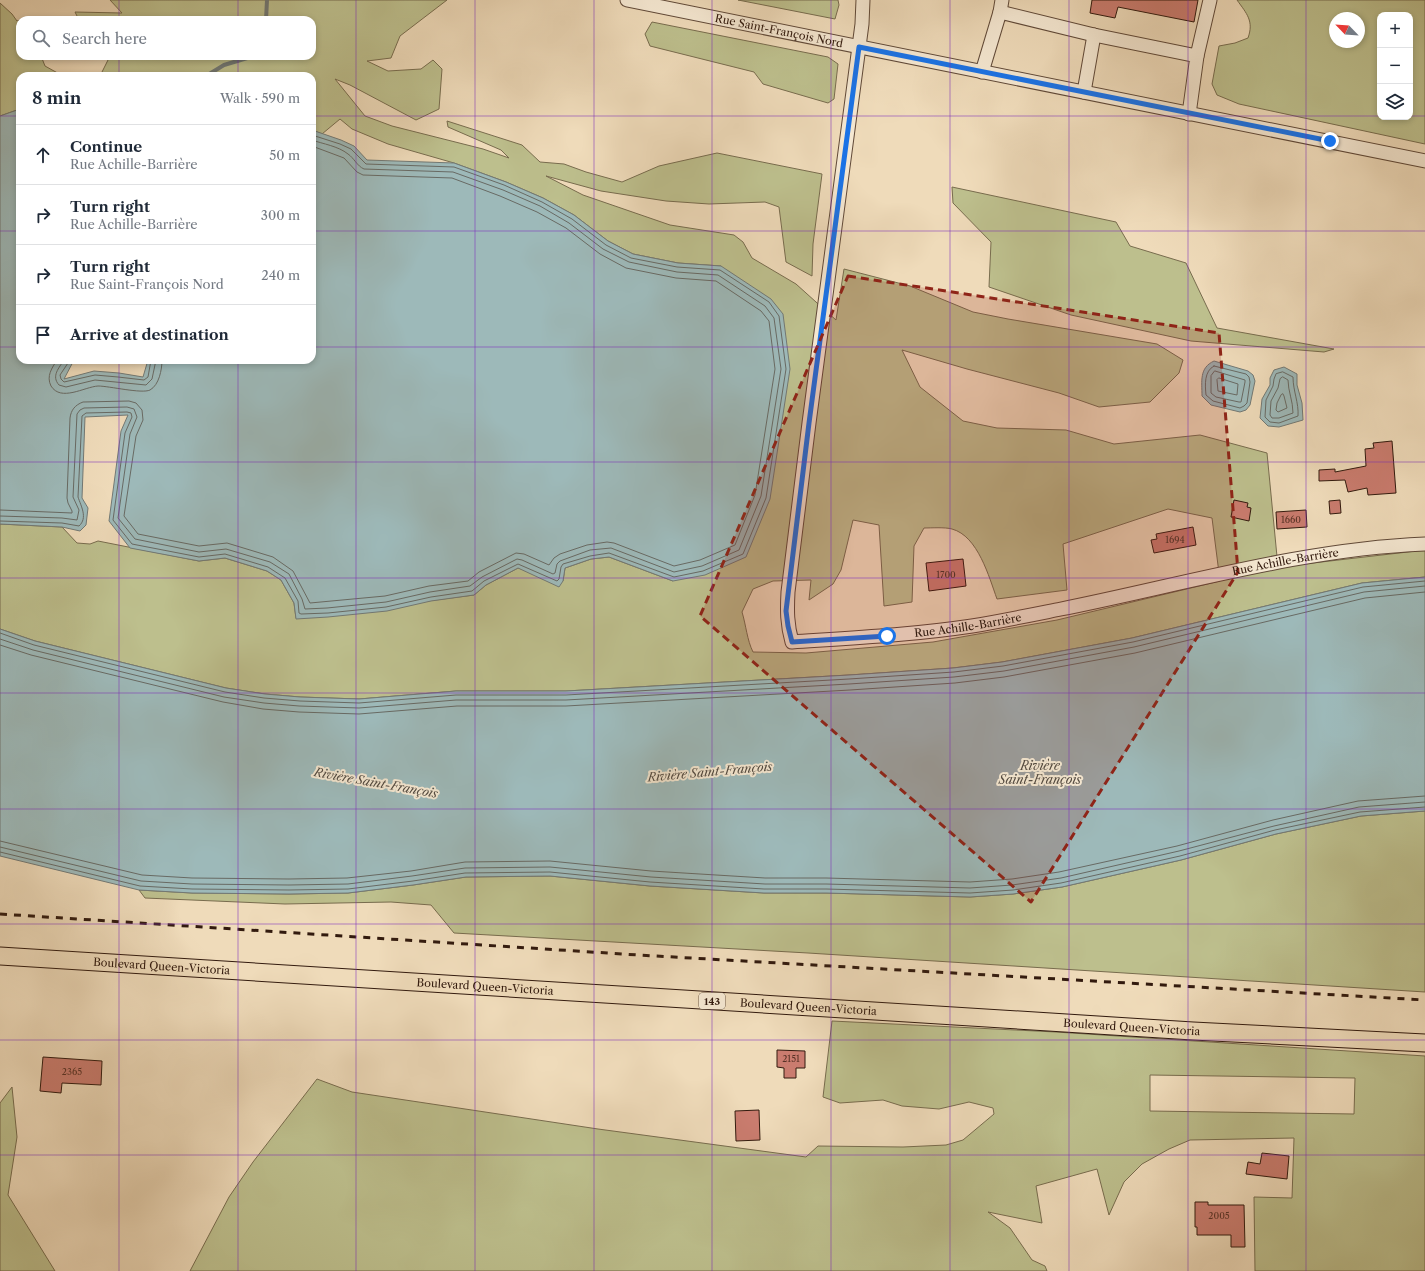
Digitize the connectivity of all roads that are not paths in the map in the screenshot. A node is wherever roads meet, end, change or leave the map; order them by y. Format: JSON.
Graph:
{"nodes":[{"id":1,"x":627,"y":0,"type":"edge"},
{"id":2,"x":863,"y":0,"type":"edge"},
{"id":3,"x":1210,"y":0,"type":"edge"},
{"id":4,"x":1001,"y":6,"type":"edge"},
{"id":5,"x":1094,"y":35,"type":"junction"},
{"id":6,"x":859,"y":47,"type":"junction"},
{"id":7,"x":1197,"y":56,"type":"junction"},
{"id":8,"x":982,"y":72,"type":"junction"},
{"id":9,"x":1084,"y":92,"type":"junction"},
{"id":10,"x":1189,"y":114,"type":"junction"},
{"id":11,"x":1425,"y":162,"type":"edge"},
{"id":12,"x":1425,"y":544,"type":"edge"},
{"id":13,"x":0,"y":956,"type":"edge"},
{"id":14,"x":1425,"y":1044,"type":"edge"}],
"edges":[{"from":1,"to":6,"type":"street","name":"Rue Saint-François Nord"},
{"from":2,"to":6,"type":"street"},
{"from":3,"to":7,"type":"street"},
{"from":4,"to":5,"type":"street"},
{"from":4,"to":8,"type":"street"},
{"from":5,"to":7,"type":"street"},
{"from":5,"to":9,"type":"street"},
{"from":6,"to":8,"type":"street","name":"Rue Saint-François Nord"},
{"from":6,"to":12,"type":"street","name":"Rue Achille-Barrière"},
{"from":7,"to":10,"type":"street"},
{"from":8,"to":9,"type":"street","name":"Rue Saint-François Nord"},
{"from":9,"to":10,"type":"street","name":"Rue Saint-François Nord"},
{"from":10,"to":11,"type":"street","name":"Rue Saint-François Nord"},
{"from":13,"to":14,"type":"main road","name":"Boulevard Queen-Victoria","number":"143"}]}
